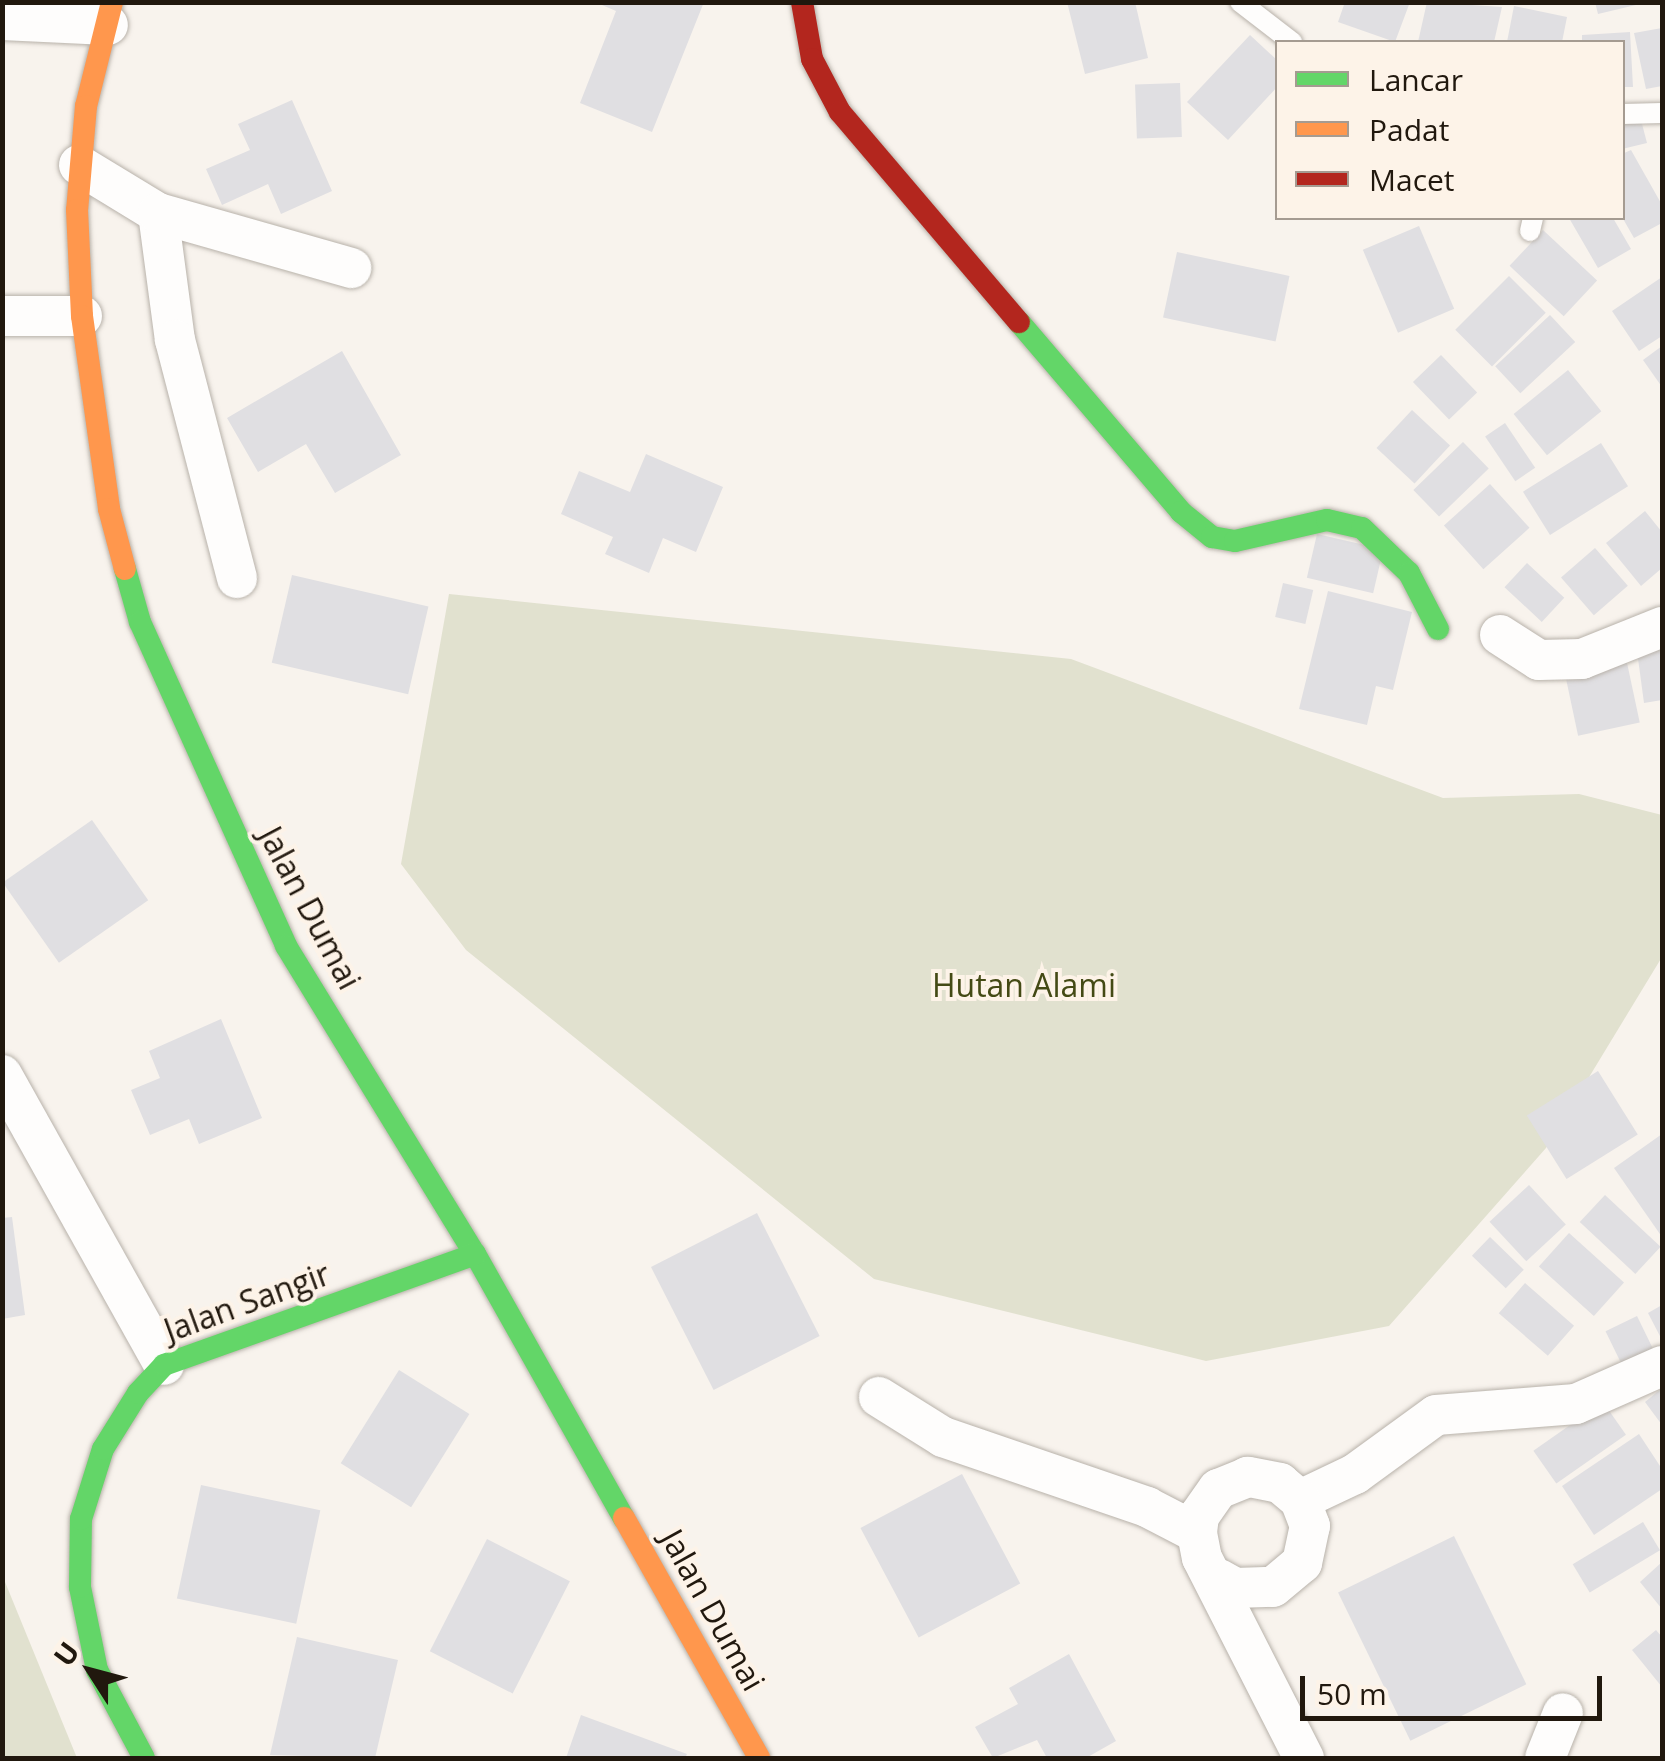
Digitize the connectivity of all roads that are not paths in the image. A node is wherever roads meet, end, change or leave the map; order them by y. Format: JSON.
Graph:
{"nodes":[{"id":1,"x":802,"y":2,"type":"edge"},
{"id":2,"x":1240,"y":2,"type":"edge"},
{"id":3,"x":110,"y":14,"type":"edge"},
{"id":4,"x":2,"y":20,"type":"edge"},
{"id":5,"x":1289,"y":40,"type":"edge"},
{"id":6,"x":1662,"y":113,"type":"edge"},
{"id":7,"x":1625,"y":114,"type":"edge"},
{"id":8,"x":79,"y":166,"type":"junction"},
{"id":9,"x":158,"y":213,"type":"junction"},
{"id":10,"x":350,"y":268,"type":"dead end"},
{"id":11,"x":2,"y":316,"type":"edge"},
{"id":12,"x":82,"y":316,"type":"junction"},
{"id":13,"x":238,"y":578,"type":"dead end"},
{"id":14,"x":1662,"y":627,"type":"edge"},
{"id":15,"x":1438,"y":629,"type":"dead end"},
{"id":16,"x":1500,"y":634,"type":"dead end"},
{"id":17,"x":2,"y":1075,"type":"edge"},
{"id":18,"x":475,"y":1254,"type":"junction"},
{"id":19,"x":164,"y":1366,"type":"junction"},
{"id":20,"x":1662,"y":1366,"type":"edge"},
{"id":21,"x":879,"y":1398,"type":"dead end"},
{"id":22,"x":1300,"y":1500,"type":"junction"},
{"id":23,"x":1197,"y":1532,"type":"junction"},
{"id":24,"x":1218,"y":1579,"type":"junction"},
{"id":25,"x":1564,"y":1713,"type":"dead end"},
{"id":26,"x":144,"y":1758,"type":"edge"},
{"id":27,"x":759,"y":1758,"type":"edge"},
{"id":28,"x":1304,"y":1758,"type":"edge"},
{"id":29,"x":1545,"y":1758,"type":"edge"}],
"edges":[{"from":1,"to":15,"type":"street"},
{"from":2,"to":5,"type":"lane"},
{"from":3,"to":4,"type":"street"},
{"from":3,"to":8,"type":"street","name":"Jalan Dumai"},
{"from":6,"to":7,"type":"lane"},
{"from":8,"to":9,"type":"street"},
{"from":8,"to":12,"type":"street","name":"Jalan Dumai"},
{"from":9,"to":10,"type":"street"},
{"from":9,"to":13,"type":"street"},
{"from":11,"to":12,"type":"street"},
{"from":12,"to":18,"type":"street","name":"Jalan Dumai"},
{"from":14,"to":16,"type":"street"},
{"from":17,"to":19,"type":"street"},
{"from":18,"to":19,"type":"street","name":"Jalan Sangir"},
{"from":18,"to":27,"type":"street","name":"Jalan Dumai"},
{"from":19,"to":26,"type":"street","name":"Jalan Sangir"},
{"from":20,"to":22,"type":"street"},
{"from":21,"to":23,"type":"street"},
{"from":22,"to":23,"type":"street"},
{"from":22,"to":24,"type":"street"},
{"from":23,"to":24,"type":"street"},
{"from":24,"to":28,"type":"street"},
{"from":25,"to":29,"type":"street"}]}
